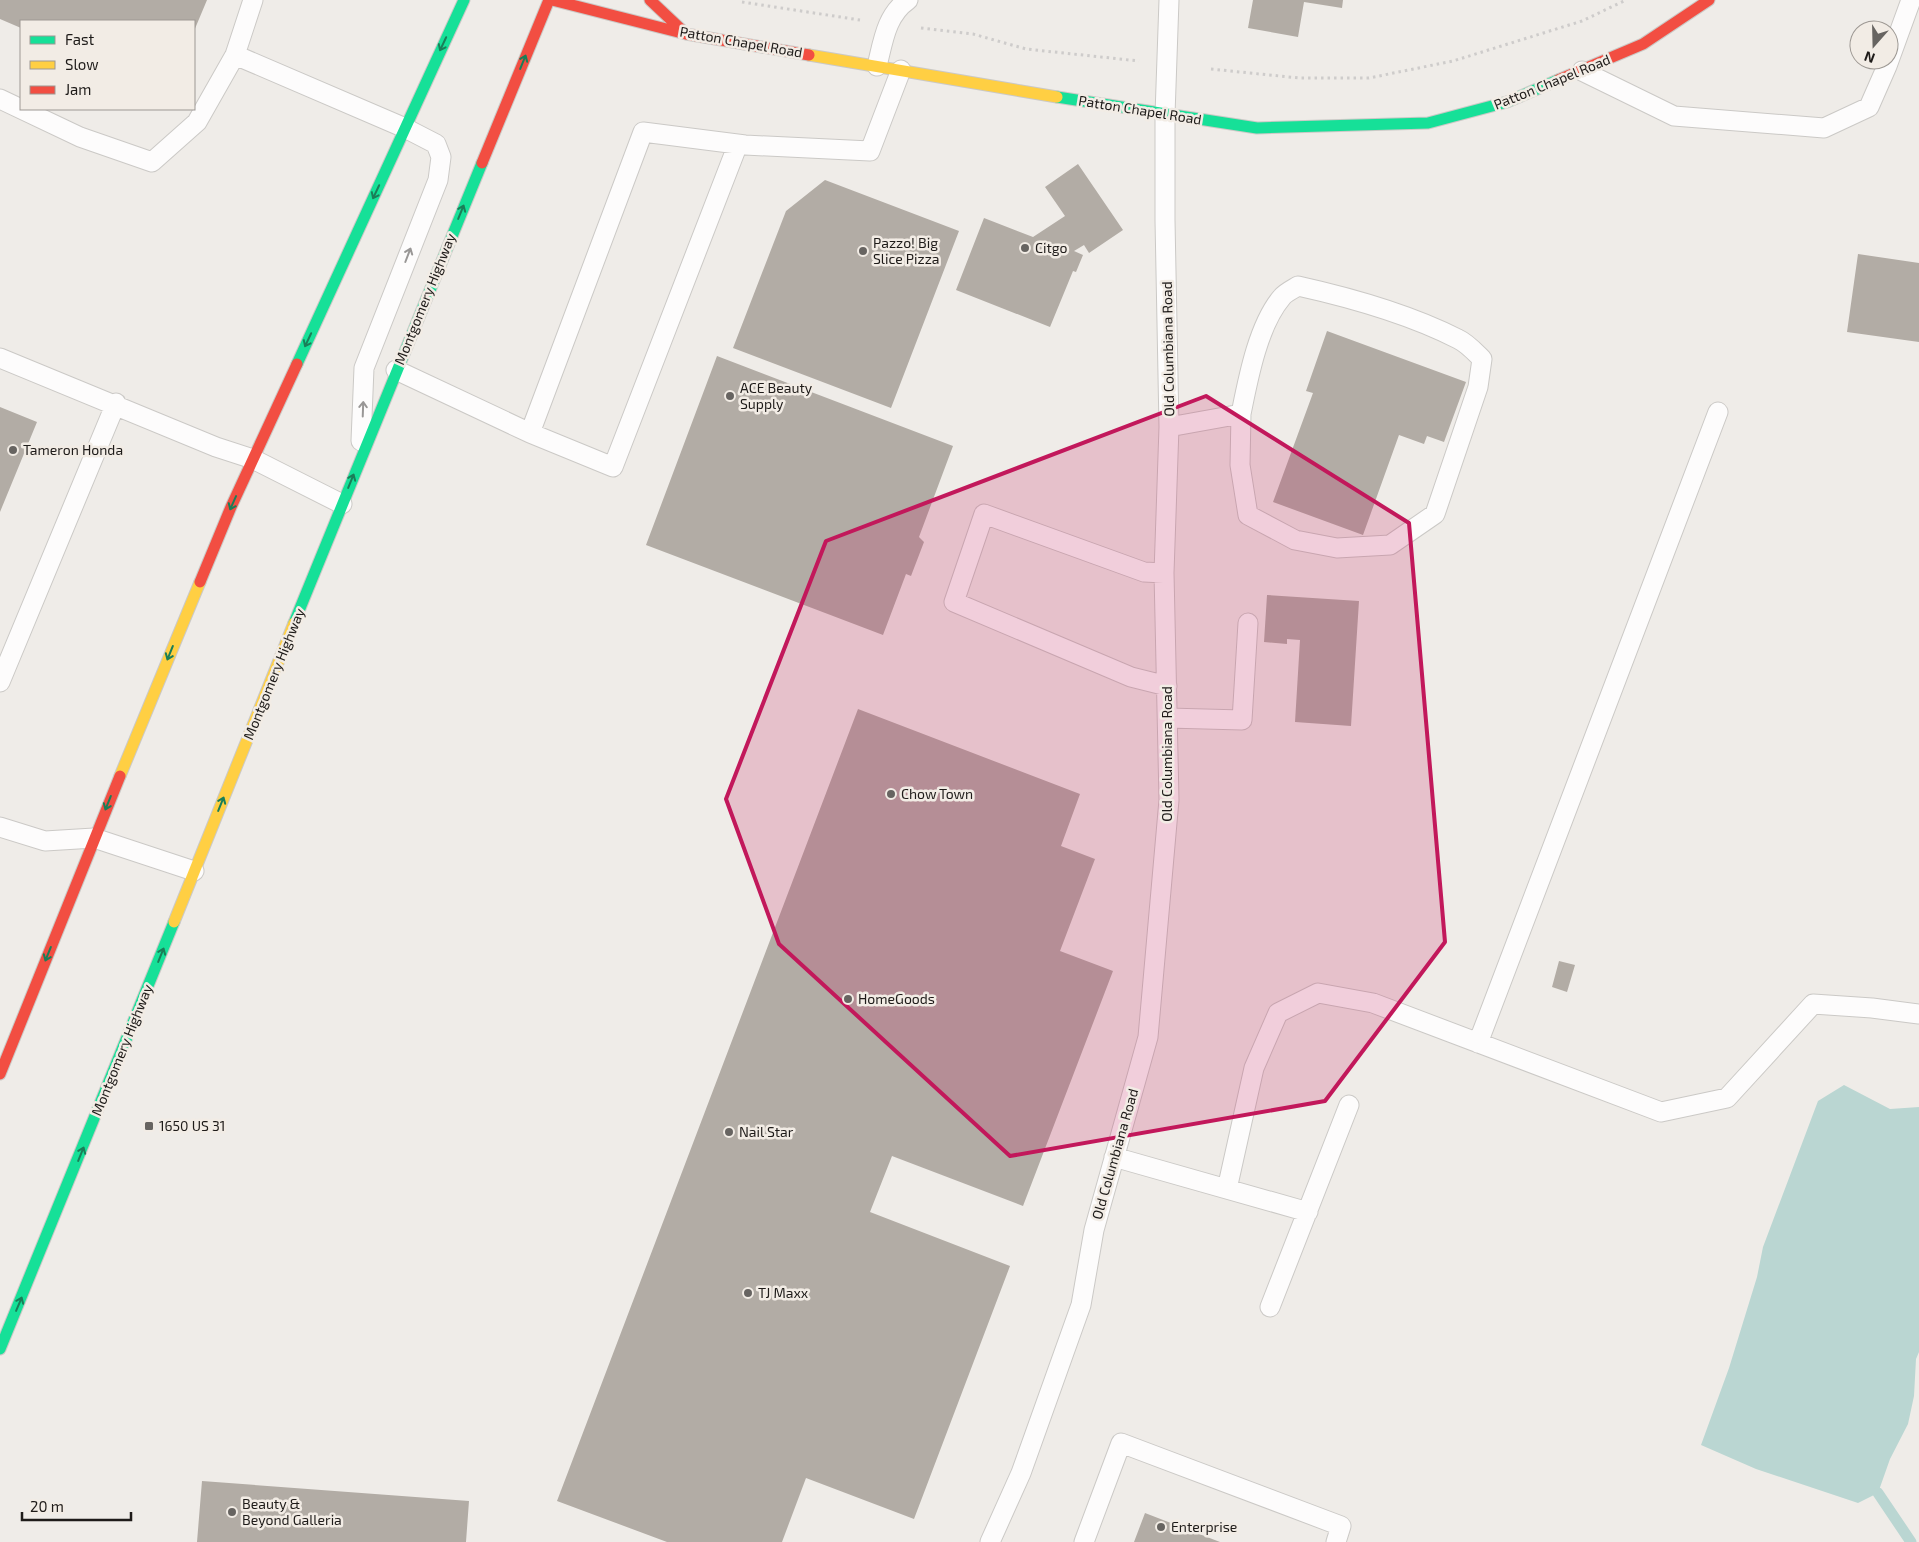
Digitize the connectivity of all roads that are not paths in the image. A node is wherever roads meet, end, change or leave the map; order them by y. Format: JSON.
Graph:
{"nodes":[{"id":1,"x":253,"y":0,"type":"edge"},
{"id":2,"x":464,"y":0,"type":"edge"},
{"id":3,"x":551,"y":0,"type":"edge"},
{"id":4,"x":650,"y":0,"type":"edge"},
{"id":5,"x":1169,"y":0,"type":"edge"},
{"id":6,"x":1709,"y":0,"type":"edge"},
{"id":7,"x":1910,"y":0,"type":"edge"},
{"id":8,"x":899,"y":2,"type":"edge"},
{"id":9,"x":686,"y":34,"type":"junction"},
{"id":10,"x":235,"y":55,"type":"junction"},
{"id":11,"x":877,"y":66,"type":"junction"},
{"id":12,"x":901,"y":70,"type":"junction"},
{"id":13,"x":1582,"y":71,"type":"junction"},
{"id":14,"x":0,"y":99,"type":"edge"},
{"id":15,"x":20,"y":108,"type":"edge"},
{"id":16,"x":24,"y":110,"type":"edge"},
{"id":17,"x":1165,"y":115,"type":"junction"},
{"id":18,"x":405,"y":128,"type":"junction"},
{"id":19,"x":738,"y":144,"type":"junction"},
{"id":20,"x":0,"y":358,"type":"edge"},
{"id":21,"x":396,"y":370,"type":"junction"},
{"id":22,"x":116,"y":404,"type":"junction"},
{"id":23,"x":1718,"y":412,"type":"dead end"},
{"id":24,"x":1241,"y":414,"type":"junction"},
{"id":25,"x":1169,"y":427,"type":"junction"},
{"id":26,"x":530,"y":433,"type":"junction"},
{"id":27,"x":361,"y":458,"type":"junction"},
{"id":28,"x":253,"y":459,"type":"junction"},
{"id":29,"x":342,"y":504,"type":"junction"},
{"id":30,"x":1164,"y":573,"type":"junction"},
{"id":31,"x":1248,"y":623,"type":"dead end"},
{"id":32,"x":0,"y":682,"type":"edge"},
{"id":33,"x":1167,"y":686,"type":"junction"},
{"id":34,"x":1168,"y":718,"type":"junction"},
{"id":35,"x":0,"y":828,"type":"edge"},
{"id":36,"x":94,"y":838,"type":"junction"},
{"id":37,"x":194,"y":871,"type":"junction"},
{"id":38,"x":1919,"y":1014,"type":"edge"},
{"id":39,"x":1478,"y":1043,"type":"junction"},
{"id":40,"x":0,"y":1074,"type":"edge"},
{"id":41,"x":1349,"y":1105,"type":"dead end"},
{"id":42,"x":1114,"y":1156,"type":"junction"},
{"id":43,"x":1227,"y":1189,"type":"junction"},
{"id":44,"x":1308,"y":1212,"type":"junction"},
{"id":45,"x":1270,"y":1307,"type":"dead end"},
{"id":46,"x":0,"y":1349,"type":"edge"},
{"id":47,"x":990,"y":1542,"type":"edge"},
{"id":48,"x":1084,"y":1542,"type":"edge"},
{"id":49,"x":1336,"y":1542,"type":"edge"}],
"edges":[{"from":1,"to":10,"type":"lane"},
{"from":2,"to":18,"type":"main road","one_way":true},
{"from":3,"to":9,"type":"main road","name":"Patton Chapel Road"},
{"from":21,"to":3,"type":"main road","name":"Montgomery Highway","one_way":true},
{"from":4,"to":9,"type":"main road"},
{"from":5,"to":17,"type":"lane","name":"Old Columbiana Road"},
{"from":6,"to":13,"type":"main road","name":"Patton Chapel Road"},
{"from":7,"to":13,"type":"lane"},
{"from":8,"to":11,"type":"lane"},
{"from":9,"to":11,"type":"main road","name":"Patton Chapel Road"},
{"from":10,"to":16,"type":"lane"},
{"from":10,"to":18,"type":"lane"},
{"from":11,"to":12,"type":"main road","name":"Patton Chapel Road"},
{"from":12,"to":17,"type":"main road","name":"Patton Chapel Road"},
{"from":12,"to":19,"type":"lane"},
{"from":13,"to":17,"type":"main road","name":"Patton Chapel Road"},
{"from":14,"to":15,"type":"lane"},
{"from":17,"to":25,"type":"lane","name":"Old Columbiana Road"},
{"from":27,"to":18,"type":"lane","one_way":true},
{"from":18,"to":28,"type":"main road","one_way":true},
{"from":19,"to":26,"type":"lane"},
{"from":19,"to":26,"type":"lane"},
{"from":20,"to":22,"type":"lane"},
{"from":21,"to":26,"type":"lane"},
{"from":21,"to":27,"type":"main road","name":"Montgomery Highway"},
{"from":22,"to":28,"type":"lane"},
{"from":22,"to":32,"type":"lane"},
{"from":23,"to":39,"type":"lane"},
{"from":24,"to":24,"type":"lane"},
{"from":24,"to":25,"type":"lane"},
{"from":25,"to":30,"type":"lane","name":"Old Columbiana Road"},
{"from":29,"to":27,"type":"main road","name":"Montgomery Highway","one_way":true},
{"from":28,"to":29,"type":"lane"},
{"from":28,"to":36,"type":"main road","one_way":true},
{"from":37,"to":29,"type":"main road","name":"Montgomery Highway","one_way":true},
{"from":30,"to":33,"type":"lane","name":"Old Columbiana Road"},
{"from":30,"to":33,"type":"lane"},
{"from":31,"to":34,"type":"lane"},
{"from":33,"to":34,"type":"lane","name":"Old Columbiana Road"},
{"from":34,"to":42,"type":"lane","name":"Old Columbiana Road"},
{"from":35,"to":36,"type":"lane"},
{"from":36,"to":37,"type":"lane"},
{"from":36,"to":40,"type":"main road","one_way":true},
{"from":46,"to":37,"type":"main road","name":"Montgomery Highway","one_way":true},
{"from":38,"to":39,"type":"lane"},
{"from":39,"to":43,"type":"lane"},
{"from":41,"to":44,"type":"lane"},
{"from":42,"to":43,"type":"lane"},
{"from":42,"to":47,"type":"lane","name":"Old Columbiana Road"},
{"from":43,"to":44,"type":"lane"},
{"from":44,"to":45,"type":"lane"},
{"from":48,"to":49,"type":"lane"}]}
